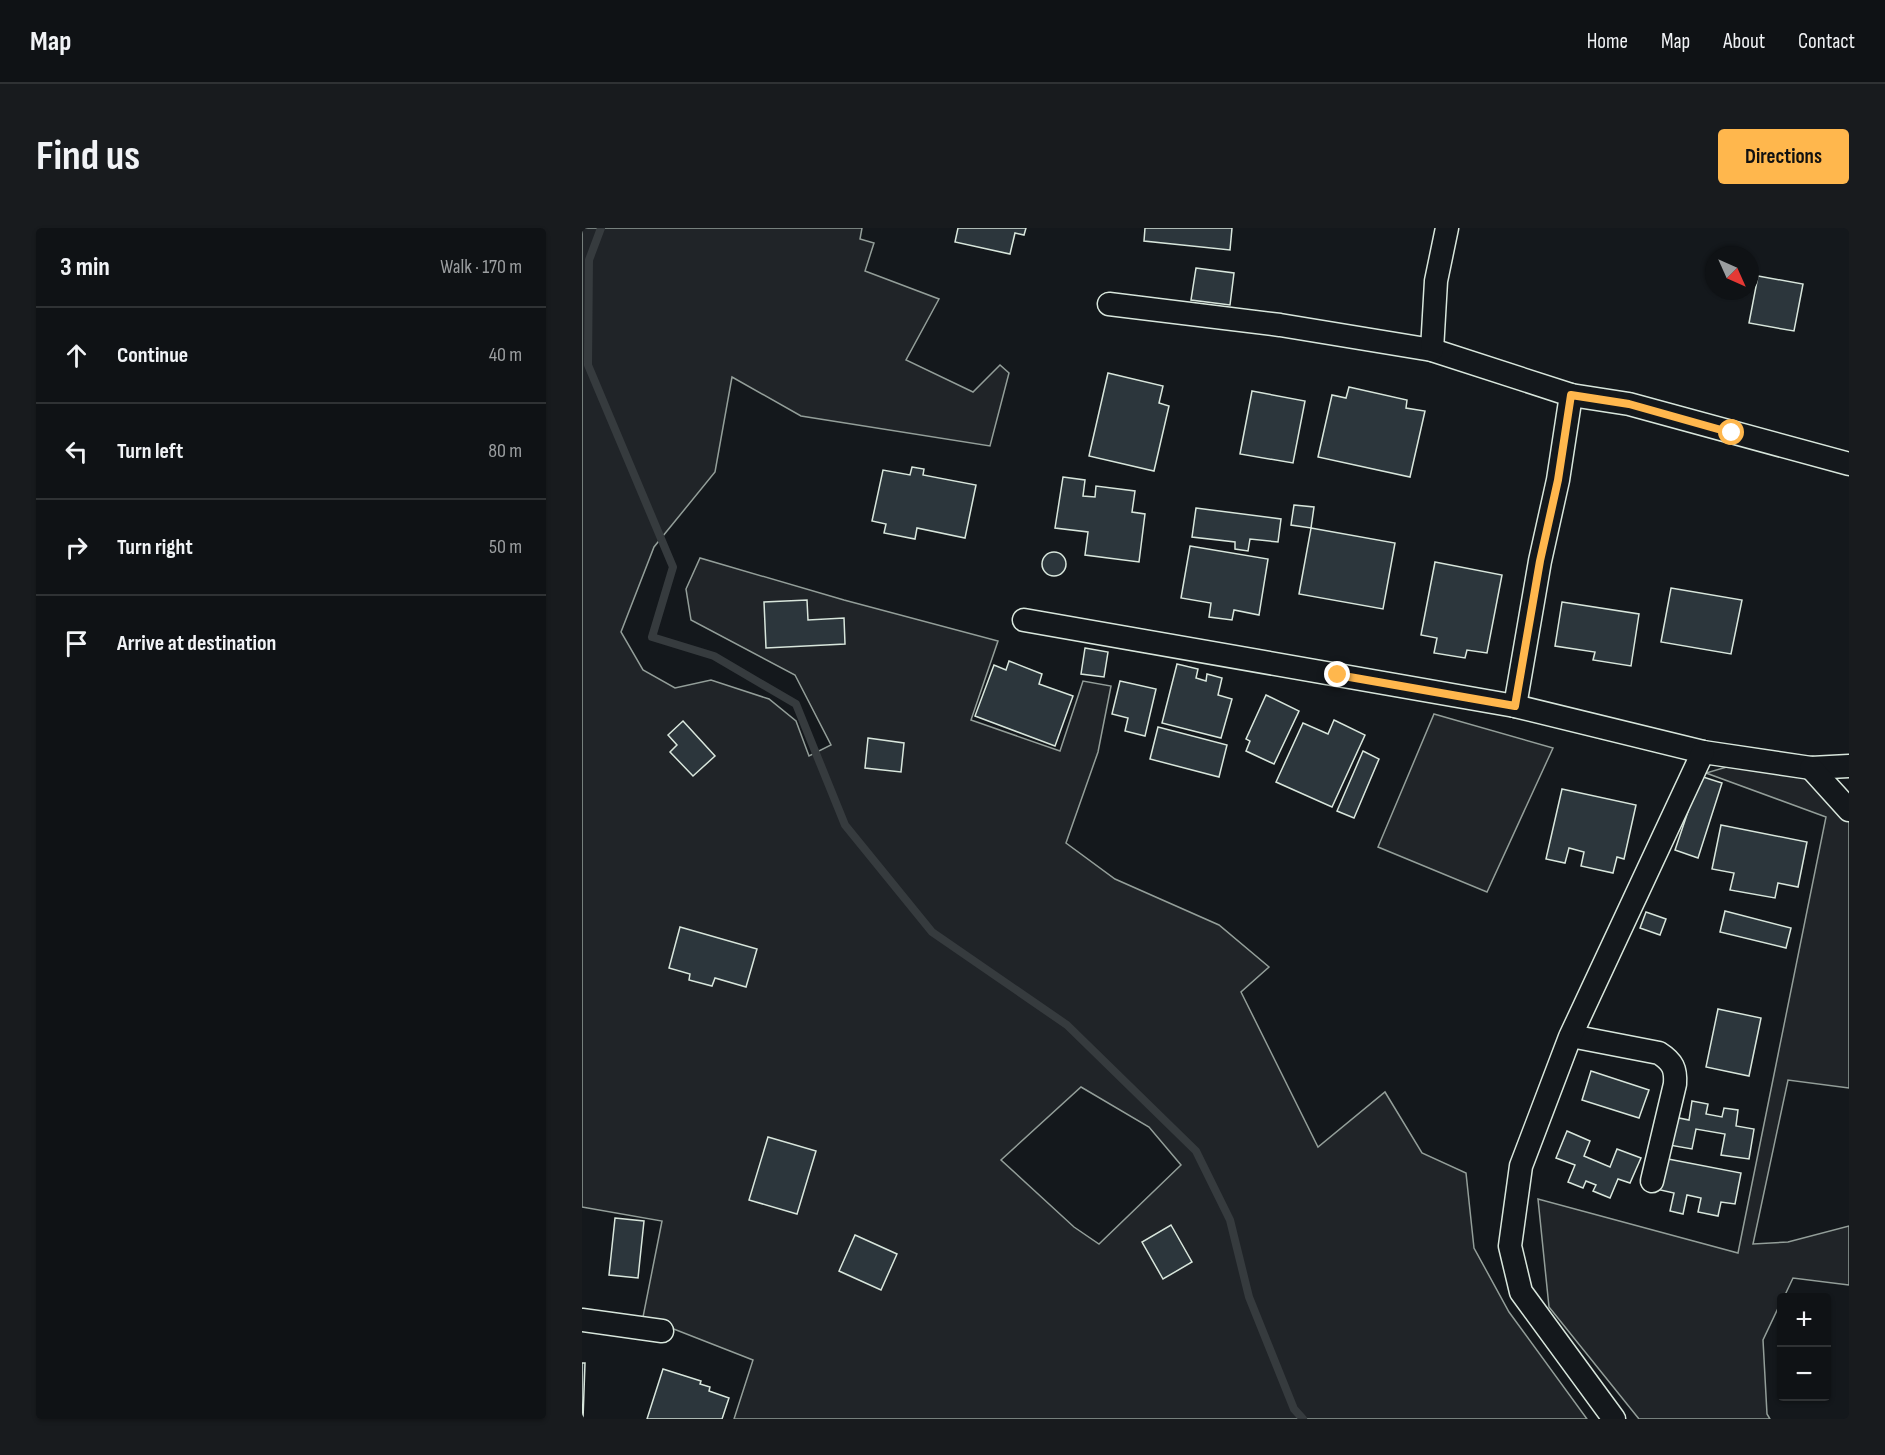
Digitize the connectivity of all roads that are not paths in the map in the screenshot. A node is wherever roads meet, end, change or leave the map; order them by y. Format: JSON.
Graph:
{"nodes":[{"id":1,"x":1447,"y":228,"type":"edge"},
{"id":2,"x":1109,"y":304,"type":"dead end"},
{"id":3,"x":1432,"y":350,"type":"junction"},
{"id":4,"x":1571,"y":395,"type":"junction"},
{"id":5,"x":1849,"y":464,"type":"edge"},
{"id":6,"x":1024,"y":620,"type":"dead end"},
{"id":7,"x":1515,"y":706,"type":"junction"},
{"id":8,"x":1703,"y":752,"type":"junction"},
{"id":9,"x":1849,"y":766,"type":"edge"},
{"id":10,"x":1811,"y":768,"type":"junction"},
{"id":11,"x":1849,"y":810,"type":"edge"},
{"id":12,"x":1571,"y":1035,"type":"junction"},
{"id":13,"x":1652,"y":1181,"type":"dead end"},
{"id":14,"x":582,"y":1320,"type":"edge"},
{"id":15,"x":662,"y":1331,"type":"dead end"},
{"id":16,"x":1614,"y":1419,"type":"edge"}],
"edges":[{"from":1,"to":3,"type":"street"},
{"from":2,"to":3,"type":"street"},
{"from":3,"to":4,"type":"street"},
{"from":4,"to":5,"type":"street"},
{"from":4,"to":7,"type":"street"},
{"from":6,"to":7,"type":"street"},
{"from":7,"to":8,"type":"street"},
{"from":8,"to":10,"type":"street"},
{"from":8,"to":12,"type":"street"},
{"from":9,"to":10,"type":"street"},
{"from":10,"to":11,"type":"street"},
{"from":12,"to":13,"type":"street"},
{"from":12,"to":16,"type":"street"},
{"from":14,"to":15,"type":"street"}]}
